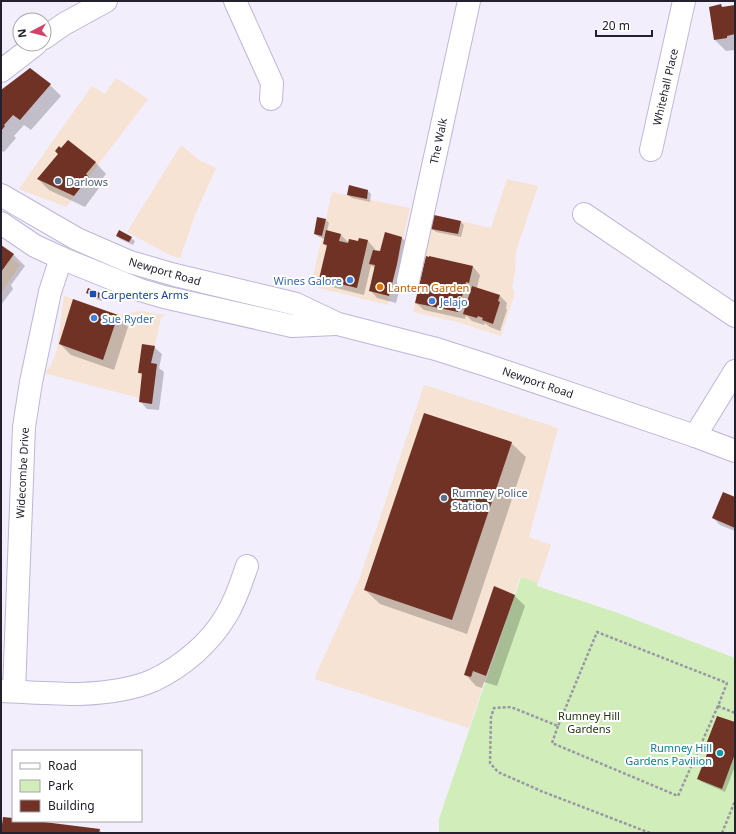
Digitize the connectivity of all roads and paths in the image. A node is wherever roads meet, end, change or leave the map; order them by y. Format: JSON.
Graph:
{"nodes":[{"id":1,"x":106,"y":1,"type":"edge"},
{"id":2,"x":235,"y":1,"type":"edge"},
{"id":3,"x":469,"y":1,"type":"edge"},
{"id":4,"x":684,"y":1,"type":"edge"},
{"id":5,"x":52,"y":32,"type":"edge"},
{"id":6,"x":26,"y":52,"type":"edge"},
{"id":7,"x":1,"y":71,"type":"edge"},
{"id":8,"x":271,"y":99,"type":"dead end"},
{"id":9,"x":651,"y":150,"type":"dead end"},
{"id":10,"x":1,"y":195,"type":"edge"},
{"id":11,"x":584,"y":214,"type":"dead end"},
{"id":12,"x":1,"y":222,"type":"edge"},
{"id":13,"x":60,"y":258,"type":"junction"},
{"id":14,"x":408,"y":281,"type":"dead end"},
{"id":15,"x":735,"y":316,"type":"edge"},
{"id":16,"x":338,"y":324,"type":"junction"},
{"id":17,"x":735,"y":371,"type":"edge"},
{"id":18,"x":695,"y":436,"type":"junction"},
{"id":19,"x":735,"y":452,"type":"edge"},
{"id":20,"x":247,"y":566,"type":"dead end"},
{"id":21,"x":7,"y":691,"type":"edge"},
{"id":22,"x":718,"y":706,"type":"junction"},
{"id":23,"x":735,"y":713,"type":"edge"},
{"id":24,"x":558,"y":726,"type":"junction"},
{"id":25,"x":735,"y":801,"type":"edge"},
{"id":26,"x":650,"y":833,"type":"edge"},
{"id":27,"x":722,"y":833,"type":"edge"}],
"edges":[{"from":1,"to":5,"type":"street"},
{"from":2,"to":8,"type":"street"},
{"from":3,"to":14,"type":"street","name":"The Walk"},
{"from":4,"to":9,"type":"street","name":"Whitehall Place"},
{"from":6,"to":7,"type":"street"},
{"from":10,"to":16,"type":"street","name":"Newport Road"},
{"from":11,"to":15,"type":"street"},
{"from":12,"to":13,"type":"street","name":"Newport Road"},
{"from":13,"to":16,"type":"street","name":"Newport Road"},
{"from":13,"to":21,"type":"street","name":"Widecombe Drive"},
{"from":16,"to":18,"type":"street","name":"Newport Road"},
{"from":17,"to":18,"type":"street"},
{"from":18,"to":19,"type":"street","name":"Newport Road"},
{"from":20,"to":21,"type":"street"},
{"from":22,"to":23,"type":"path"},
{"from":22,"to":24,"type":"path"},
{"from":22,"to":24,"type":"path"},
{"from":24,"to":26,"type":"path"},
{"from":25,"to":27,"type":"path"}]}
